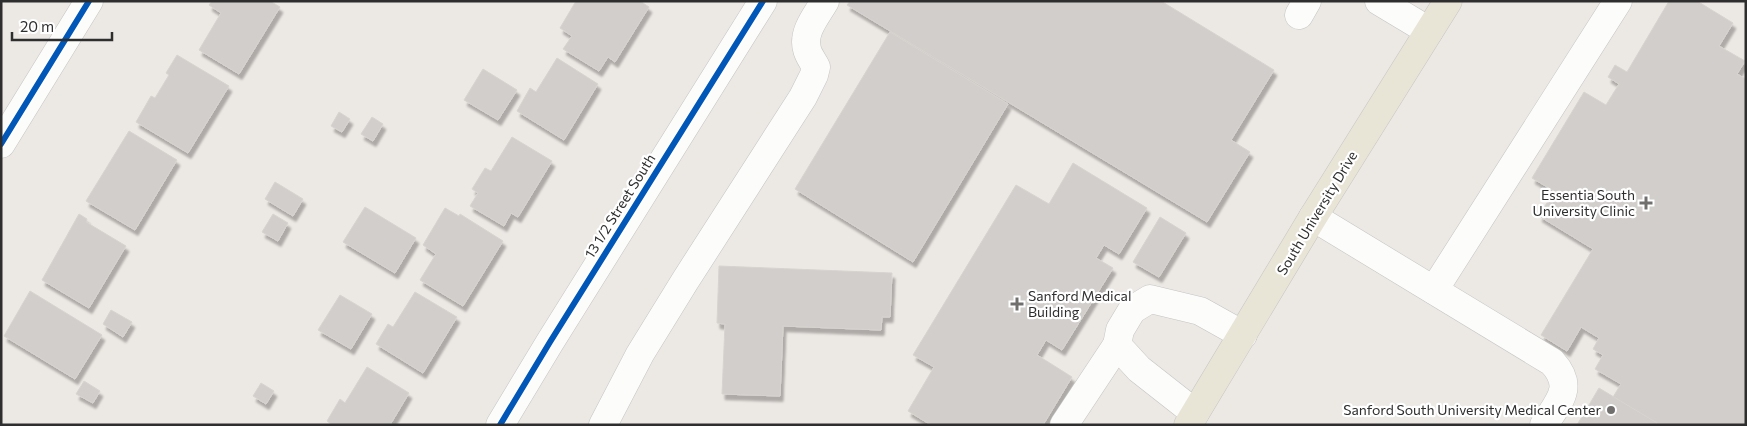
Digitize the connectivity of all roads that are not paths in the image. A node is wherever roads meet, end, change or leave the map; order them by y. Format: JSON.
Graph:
{"nodes":[{"id":1,"x":89,"y":1,"type":"edge"},
{"id":2,"x":763,"y":1,"type":"edge"},
{"id":3,"x":825,"y":1,"type":"edge"},
{"id":4,"x":1379,"y":1,"type":"edge"},
{"id":5,"x":1448,"y":1,"type":"edge"},
{"id":6,"x":1618,"y":1,"type":"edge"},
{"id":7,"x":1429,"y":31,"type":"junction"},
{"id":8,"x":1,"y":144,"type":"edge"},
{"id":9,"x":1313,"y":217,"type":"junction"},
{"id":10,"x":1434,"y":290,"type":"junction"},
{"id":11,"x":1243,"y":334,"type":"junction"},
{"id":12,"x":1117,"y":345,"type":"junction"},
{"id":13,"x":1191,"y":419,"type":"edge"},
{"id":14,"x":500,"y":425,"type":"edge"},
{"id":15,"x":603,"y":425,"type":"edge"},
{"id":16,"x":1064,"y":425,"type":"edge"},
{"id":17,"x":1544,"y":425,"type":"edge"}],
"edges":[{"from":1,"to":8,"type":"street"},
{"from":2,"to":14,"type":"street","name":"13 1/2 Street South"},
{"from":3,"to":15,"type":"street"},
{"from":4,"to":7,"type":"street"},
{"from":5,"to":7,"type":"main road","name":"South University Drive"},
{"from":6,"to":10,"type":"street"},
{"from":7,"to":9,"type":"main road","name":"South University Drive"},
{"from":9,"to":10,"type":"street"},
{"from":9,"to":11,"type":"main road","name":"South University Drive"},
{"from":10,"to":17,"type":"street"},
{"from":11,"to":12,"type":"street"},
{"from":11,"to":13,"type":"main road","name":"South University Drive"},
{"from":12,"to":13,"type":"street"},
{"from":12,"to":16,"type":"street"}]}
